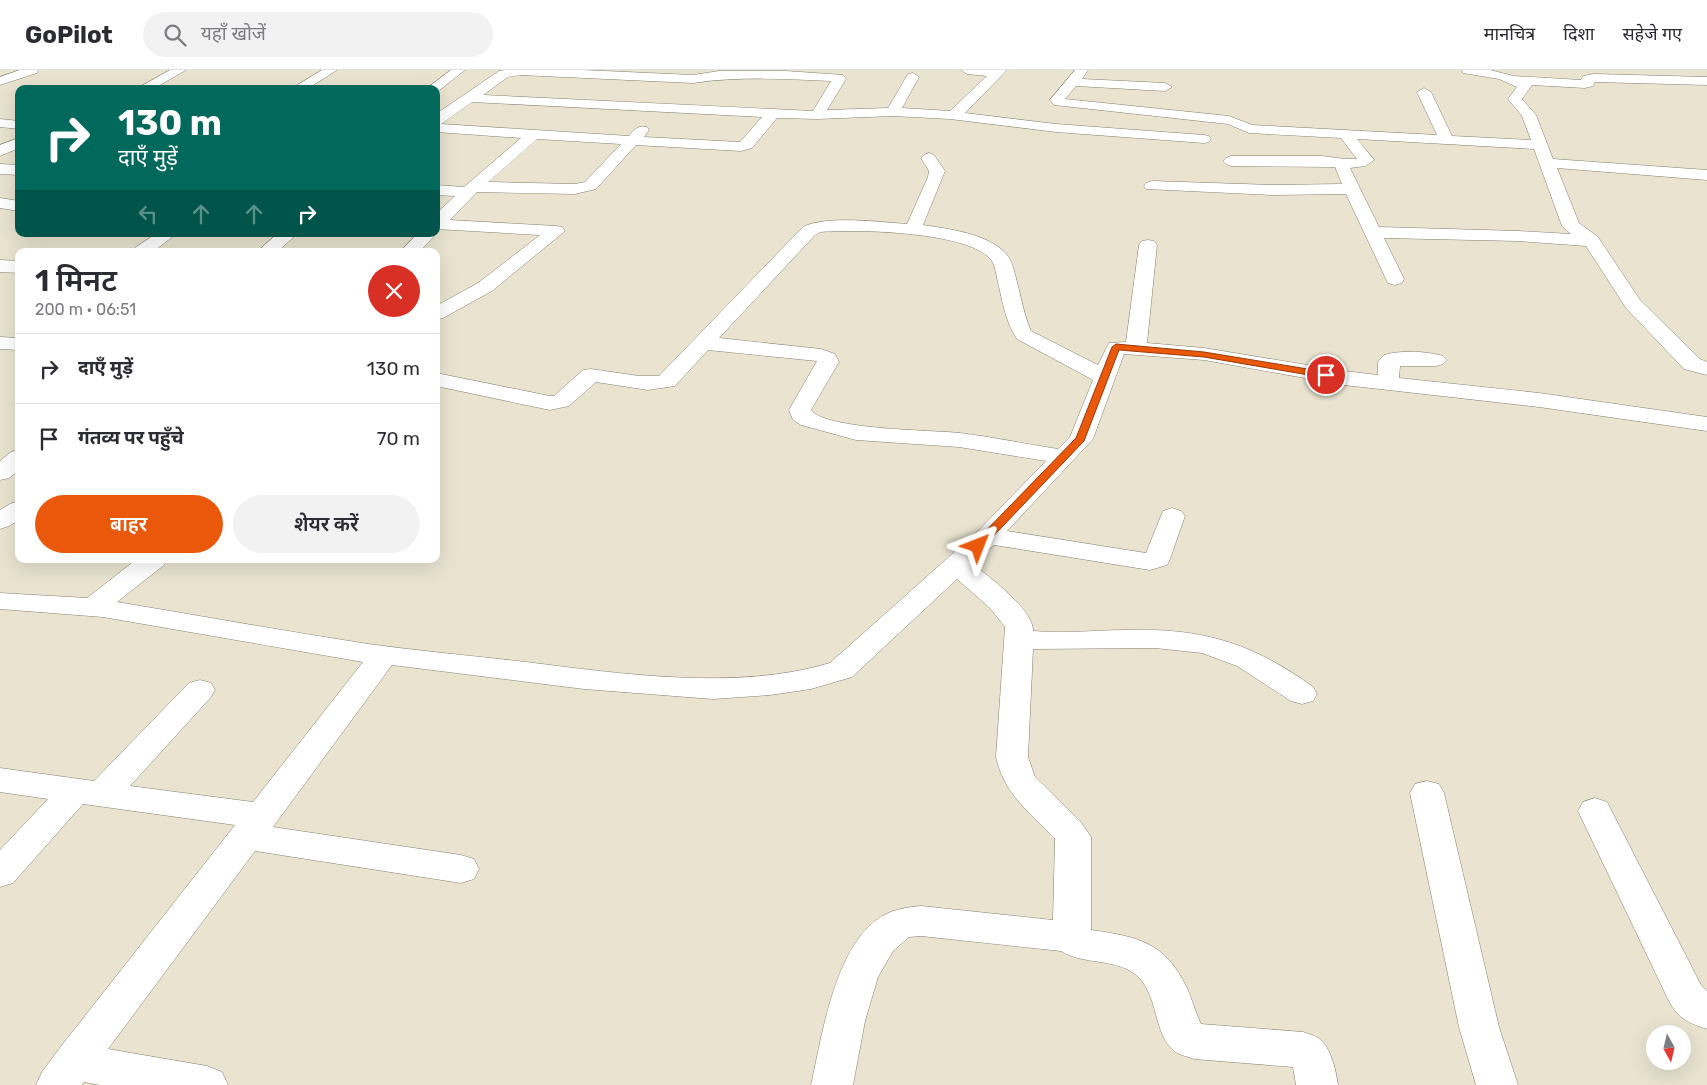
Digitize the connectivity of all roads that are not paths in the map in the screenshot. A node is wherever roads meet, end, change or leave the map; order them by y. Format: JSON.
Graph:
{"nodes":[{"id":1,"x":32,"y":70,"type":"edge"},
{"id":2,"x":180,"y":70,"type":"edge"},
{"id":3,"x":331,"y":70,"type":"edge"},
{"id":4,"x":433,"y":70,"type":"edge"},
{"id":5,"x":967,"y":70,"type":"edge"},
{"id":6,"x":1082,"y":70,"type":"edge"},
{"id":7,"x":1142,"y":70,"type":"edge"},
{"id":8,"x":1468,"y":70,"type":"edge"},
{"id":9,"x":458,"y":71,"type":"edge"},
{"id":10,"x":999,"y":71,"type":"edge"},
{"id":11,"x":786,"y":75,"type":"junction"},
{"id":12,"x":1173,"y":76,"type":"dead end"},
{"id":13,"x":913,"y":77,"type":"dead end"},
{"id":14,"x":693,"y":79,"type":"junction"},
{"id":15,"x":1512,"y":80,"type":"junction"},
{"id":16,"x":0,"y":81,"type":"edge"},
{"id":17,"x":1707,"y":81,"type":"edge"},
{"id":18,"x":1072,"y":82,"type":"junction"},
{"id":19,"x":151,"y":85,"type":"edge"},
{"id":20,"x":304,"y":85,"type":"edge"},
{"id":21,"x":438,"y":85,"type":"edge"},
{"id":22,"x":1133,"y":85,"type":"junction"},
{"id":23,"x":1165,"y":88,"type":"junction"},
{"id":24,"x":1424,"y":92,"type":"dead end"},
{"id":25,"x":469,"y":98,"type":"junction"},
{"id":26,"x":1049,"y":105,"type":"junction"},
{"id":27,"x":666,"y":106,"type":"junction"},
{"id":28,"x":754,"y":112,"type":"junction"},
{"id":29,"x":892,"y":112,"type":"junction"},
{"id":30,"x":1157,"y":112,"type":"junction"},
{"id":31,"x":773,"y":113,"type":"junction"},
{"id":32,"x":816,"y":115,"type":"junction"},
{"id":33,"x":950,"y":115,"type":"junction"},
{"id":34,"x":440,"y":116,"type":"edge"},
{"id":35,"x":0,"y":123,"type":"edge"},
{"id":36,"x":15,"y":124,"type":"edge"},
{"id":37,"x":1036,"y":126,"type":"junction"},
{"id":38,"x":440,"y":128,"type":"edge"},
{"id":39,"x":535,"y":134,"type":"junction"},
{"id":40,"x":1345,"y":134,"type":"junction"},
{"id":41,"x":633,"y":139,"type":"junction"},
{"id":42,"x":1204,"y":139,"type":"dead end"},
{"id":43,"x":1446,"y":140,"type":"junction"},
{"id":44,"x":15,"y":144,"type":"edge"},
{"id":45,"x":1541,"y":145,"type":"junction"},
{"id":46,"x":0,"y":151,"type":"edge"},
{"id":47,"x":929,"y":158,"type":"dead end"},
{"id":48,"x":1232,"y":161,"type":"dead end"},
{"id":49,"x":1547,"y":163,"type":"junction"},
{"id":50,"x":1345,"y":164,"type":"junction"},
{"id":51,"x":0,"y":169,"type":"edge"},
{"id":52,"x":15,"y":170,"type":"edge"},
{"id":53,"x":1707,"y":175,"type":"edge"},
{"id":54,"x":1152,"y":186,"type":"dead end"},
{"id":55,"x":536,"y":188,"type":"junction"},
{"id":56,"x":471,"y":189,"type":"junction"},
{"id":57,"x":1352,"y":189,"type":"junction"},
{"id":58,"x":440,"y":190,"type":"edge"},
{"id":59,"x":523,"y":201,"type":"dead end"},
{"id":60,"x":0,"y":203,"type":"edge"},
{"id":61,"x":15,"y":205,"type":"edge"},
{"id":62,"x":510,"y":214,"type":"dead end"},
{"id":63,"x":440,"y":220,"type":"edge"},
{"id":64,"x":440,"y":224,"type":"edge"},
{"id":65,"x":498,"y":228,"type":"junction"},
{"id":66,"x":912,"y":229,"type":"junction"},
{"id":67,"x":1372,"y":232,"type":"junction"},
{"id":68,"x":163,"y":237,"type":"edge"},
{"id":69,"x":284,"y":237,"type":"edge"},
{"id":70,"x":424,"y":237,"type":"edge"},
{"id":71,"x":1592,"y":241,"type":"junction"},
{"id":72,"x":1148,"y":245,"type":"dead end"},
{"id":73,"x":147,"y":248,"type":"edge"},
{"id":74,"x":271,"y":248,"type":"edge"},
{"id":75,"x":413,"y":248,"type":"edge"},
{"id":76,"x":0,"y":266,"type":"edge"},
{"id":77,"x":15,"y":267,"type":"edge"},
{"id":78,"x":1395,"y":280,"type":"dead end"},
{"id":79,"x":440,"y":295,"type":"edge"},
{"id":80,"x":467,"y":297,"type":"junction"},
{"id":81,"x":440,"y":312,"type":"edge"},
{"id":82,"x":0,"y":343,"type":"edge"},
{"id":83,"x":704,"y":343,"type":"junction"},
{"id":84,"x":15,"y":344,"type":"edge"},
{"id":85,"x":1136,"y":348,"type":"junction"},
{"id":86,"x":1436,"y":360,"type":"dead end"},
{"id":87,"x":1707,"y":369,"type":"edge"},
{"id":88,"x":1104,"y":377,"type":"junction"},
{"id":89,"x":440,"y":380,"type":"edge"},
{"id":90,"x":1388,"y":383,"type":"junction"},
{"id":91,"x":1707,"y":424,"type":"edge"},
{"id":92,"x":1063,"y":457,"type":"junction"},
{"id":93,"x":15,"y":460,"type":"edge"},
{"id":94,"x":0,"y":473,"type":"edge"},
{"id":95,"x":15,"y":512,"type":"edge"},
{"id":96,"x":1172,"y":516,"type":"dead end"},
{"id":97,"x":0,"y":521,"type":"edge"},
{"id":98,"x":988,"y":536,"type":"junction"},
{"id":99,"x":149,"y":563,"type":"edge"},
{"id":100,"x":957,"y":565,"type":"junction"},
{"id":101,"x":0,"y":601,"type":"edge"},
{"id":102,"x":92,"y":608,"type":"junction"},
{"id":103,"x":1018,"y":639,"type":"junction"},
{"id":104,"x":384,"y":655,"type":"junction"},
{"id":105,"x":200,"y":690,"type":"dead end"},
{"id":106,"x":1302,"y":694,"type":"dead end"},
{"id":107,"x":0,"y":780,"type":"edge"},
{"id":108,"x":89,"y":792,"type":"junction"},
{"id":109,"x":1427,"y":793,"type":"dead end"},
{"id":110,"x":1595,"y":811,"type":"dead end"},
{"id":111,"x":254,"y":826,"type":"junction"},
{"id":112,"x":461,"y":869,"type":"dead end"},
{"id":113,"x":0,"y":874,"type":"edge"},
{"id":114,"x":1072,"y":937,"type":"junction"},
{"id":115,"x":1707,"y":1012,"type":"edge"},
{"id":116,"x":65,"y":1074,"type":"edge"},
{"id":117,"x":207,"y":1085,"type":"edge"},
{"id":118,"x":832,"y":1085,"type":"edge"},
{"id":119,"x":1317,"y":1085,"type":"edge"},
{"id":120,"x":1497,"y":1085,"type":"edge"}],
"edges":[{"from":1,"to":16,"type":"street"},
{"from":2,"to":19,"type":"street"},
{"from":3,"to":20,"type":"street"},
{"from":4,"to":9,"type":"street"},
{"from":5,"to":10,"type":"street"},
{"from":6,"to":18,"type":"street"},
{"from":7,"to":22,"type":"street"},
{"from":8,"to":15,"type":"street"},
{"from":9,"to":21,"type":"street"},
{"from":10,"to":33,"type":"street"},
{"from":11,"to":14,"type":"street"},
{"from":11,"to":28,"type":"street"},
{"from":11,"to":32,"type":"street"},
{"from":12,"to":23,"type":"street"},
{"from":13,"to":29,"type":"street"},
{"from":14,"to":25,"type":"street"},
{"from":14,"to":27,"type":"street"},
{"from":15,"to":17,"type":"street"},
{"from":15,"to":45,"type":"street"},
{"from":18,"to":22,"type":"street"},
{"from":18,"to":26,"type":"street"},
{"from":22,"to":23,"type":"street"},
{"from":23,"to":30,"type":"street"},
{"from":24,"to":43,"type":"street"},
{"from":25,"to":27,"type":"street"},
{"from":25,"to":34,"type":"street"},
{"from":26,"to":30,"type":"street"},
{"from":26,"to":37,"type":"street"},
{"from":27,"to":28,"type":"street"},
{"from":27,"to":41,"type":"street"},
{"from":28,"to":31,"type":"street"},
{"from":29,"to":32,"type":"street"},
{"from":29,"to":33,"type":"street"},
{"from":30,"to":40,"type":"street"},
{"from":31,"to":32,"type":"street"},
{"from":31,"to":41,"type":"street"},
{"from":33,"to":37,"type":"street"},
{"from":35,"to":36,"type":"street"},
{"from":37,"to":42,"type":"street"},
{"from":38,"to":39,"type":"street"},
{"from":39,"to":41,"type":"street"},
{"from":39,"to":56,"type":"street"},
{"from":40,"to":43,"type":"street"},
{"from":40,"to":50,"type":"street"},
{"from":41,"to":55,"type":"street"},
{"from":43,"to":45,"type":"street"},
{"from":44,"to":46,"type":"street"},
{"from":45,"to":49,"type":"street"},
{"from":47,"to":66,"type":"street"},
{"from":48,"to":50,"type":"street"},
{"from":49,"to":53,"type":"street"},
{"from":49,"to":71,"type":"street"},
{"from":50,"to":57,"type":"street"},
{"from":51,"to":52,"type":"street"},
{"from":54,"to":57,"type":"street"},
{"from":55,"to":56,"type":"street"},
{"from":55,"to":59,"type":"street"},
{"from":56,"to":58,"type":"street"},
{"from":56,"to":63,"type":"street"},
{"from":57,"to":67,"type":"street"},
{"from":60,"to":61,"type":"street"},
{"from":62,"to":65,"type":"street"},
{"from":64,"to":65,"type":"street"},
{"from":65,"to":80,"type":"street"},
{"from":66,"to":83,"type":"street"},
{"from":66,"to":88,"type":"street"},
{"from":67,"to":71,"type":"street"},
{"from":67,"to":78,"type":"street"},
{"from":68,"to":73,"type":"street"},
{"from":69,"to":74,"type":"street"},
{"from":70,"to":75,"type":"street"},
{"from":71,"to":87,"type":"street"},
{"from":72,"to":85,"type":"street"},
{"from":76,"to":77,"type":"street"},
{"from":79,"to":80,"type":"street"},
{"from":80,"to":81,"type":"street"},
{"from":82,"to":84,"type":"street"},
{"from":83,"to":89,"type":"street"},
{"from":83,"to":92,"type":"street"},
{"from":85,"to":88,"type":"street"},
{"from":85,"to":90,"type":"street"},
{"from":86,"to":90,"type":"street"},
{"from":88,"to":92,"type":"street"},
{"from":90,"to":91,"type":"street"},
{"from":92,"to":98,"type":"street"},
{"from":93,"to":94,"type":"street"},
{"from":95,"to":97,"type":"street"},
{"from":96,"to":98,"type":"street"},
{"from":98,"to":100,"type":"street"},
{"from":99,"to":102,"type":"street"},
{"from":100,"to":103,"type":"street"},
{"from":100,"to":104,"type":"street"},
{"from":101,"to":102,"type":"street"},
{"from":102,"to":104,"type":"street"},
{"from":103,"to":106,"type":"street"},
{"from":103,"to":114,"type":"street"},
{"from":104,"to":111,"type":"street"},
{"from":105,"to":108,"type":"street"},
{"from":107,"to":108,"type":"street"},
{"from":108,"to":111,"type":"street"},
{"from":108,"to":113,"type":"street"},
{"from":109,"to":120,"type":"street"},
{"from":110,"to":115,"type":"street"},
{"from":111,"to":112,"type":"street"},
{"from":111,"to":116,"type":"street"},
{"from":114,"to":118,"type":"street"},
{"from":114,"to":119,"type":"street"},
{"from":116,"to":117,"type":"street"}]}
